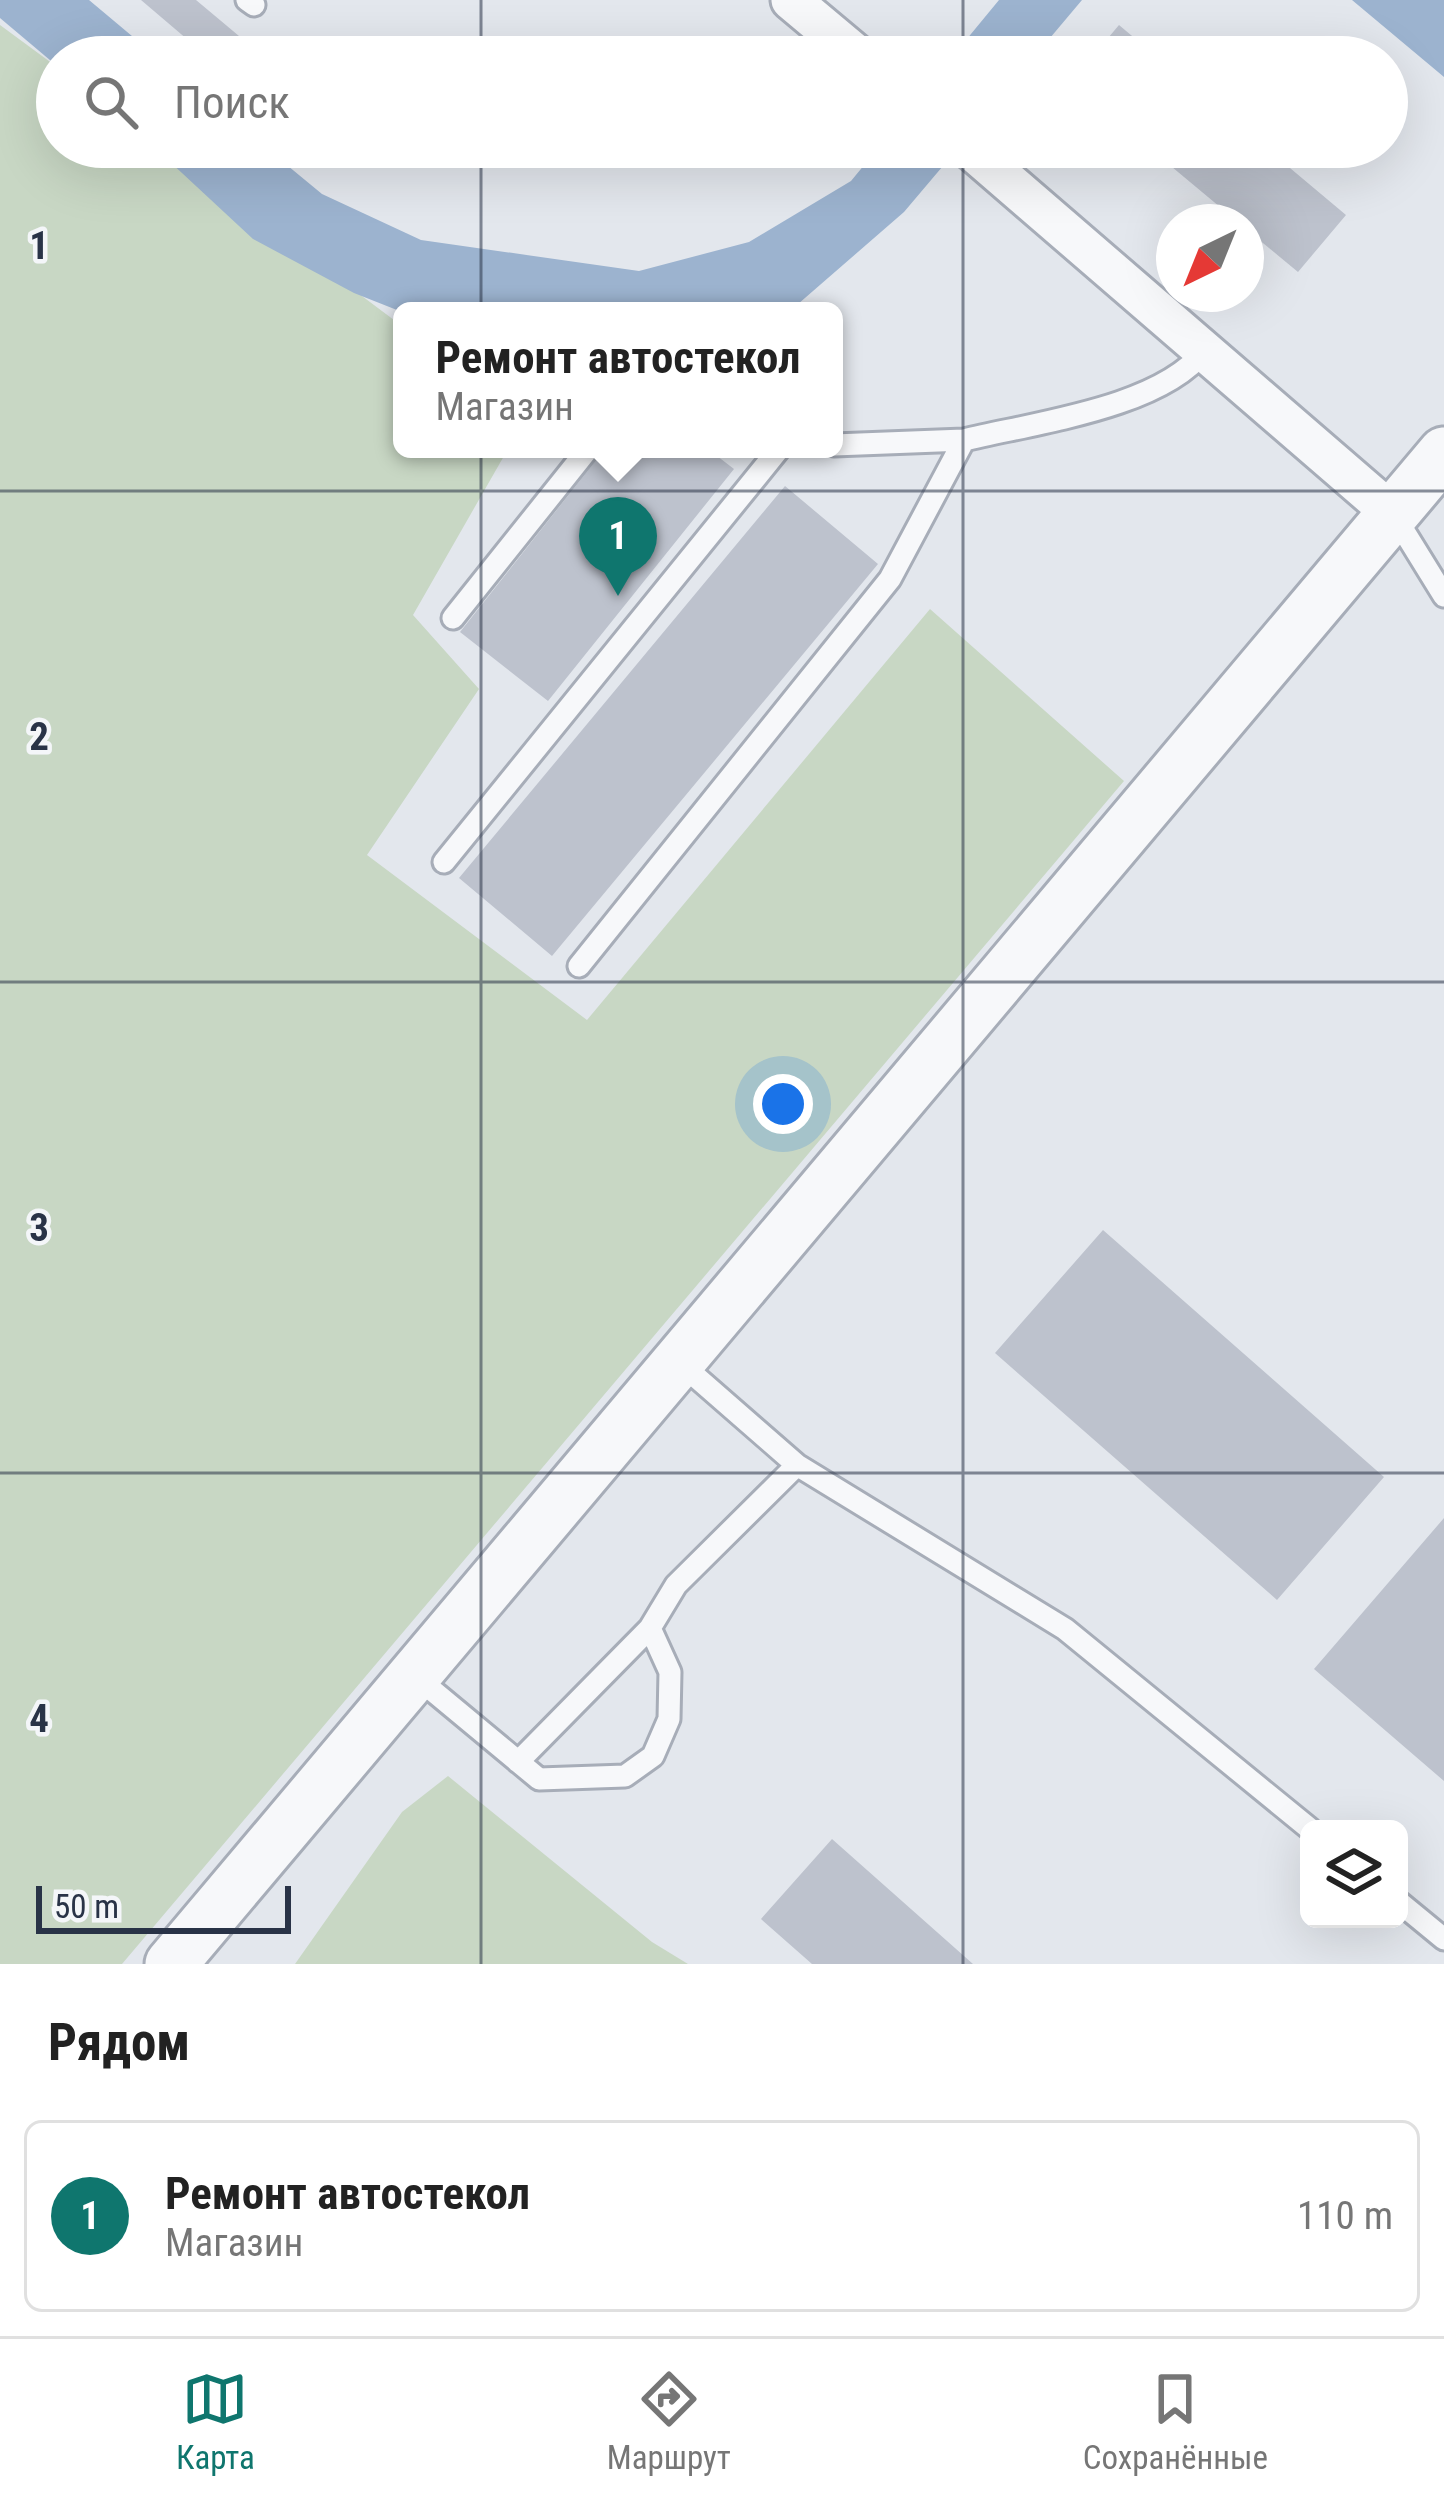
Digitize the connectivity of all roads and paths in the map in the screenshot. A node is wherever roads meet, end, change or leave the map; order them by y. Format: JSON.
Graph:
{"nodes":[{"id":1,"x":790,"y":0,"type":"edge"},
{"id":2,"x":834,"y":36,"type":"edge"},
{"id":3,"x":992,"y":168,"type":"edge"},
{"id":4,"x":1204,"y":351,"type":"junction"},
{"id":5,"x":964,"y":440,"type":"junction"},
{"id":6,"x":843,"y":445,"type":"edge"},
{"id":7,"x":1444,"y":453,"type":"edge"},
{"id":8,"x":581,"y":458,"type":"edge"},
{"id":9,"x":772,"y":458,"type":"edge"},
{"id":10,"x":1394,"y":514,"type":"junction"},
{"id":11,"x":1444,"y":596,"type":"edge"},
{"id":12,"x":453,"y":618,"type":"dead end"},
{"id":13,"x":444,"y":862,"type":"dead end"},
{"id":14,"x":578,"y":966,"type":"dead end"},
{"id":15,"x":679,"y":1362,"type":"junction"},
{"id":16,"x":796,"y":1466,"type":"junction"},
{"id":17,"x":650,"y":1628,"type":"junction"},
{"id":18,"x":414,"y":1675,"type":"junction"},
{"id":19,"x":518,"y":1762,"type":"junction"},
{"id":20,"x":1300,"y":1821,"type":"edge"},
{"id":21,"x":1408,"y":1909,"type":"edge"},
{"id":22,"x":1444,"y":1939,"type":"edge"},
{"id":23,"x":171,"y":1964,"type":"edge"}],
"edges":[{"from":1,"to":2,"type":"street"},
{"from":3,"to":4,"type":"street"},
{"from":4,"to":5,"type":"lane"},
{"from":4,"to":10,"type":"street"},
{"from":5,"to":6,"type":"lane"},
{"from":5,"to":14,"type":"lane"},
{"from":7,"to":10,"type":"street"},
{"from":8,"to":12,"type":"lane"},
{"from":9,"to":13,"type":"lane"},
{"from":10,"to":11,"type":"lane"},
{"from":10,"to":15,"type":"street"},
{"from":15,"to":16,"type":"lane"},
{"from":15,"to":18,"type":"street"},
{"from":16,"to":17,"type":"lane"},
{"from":16,"to":20,"type":"lane"},
{"from":17,"to":19,"type":"lane"},
{"from":17,"to":19,"type":"lane"},
{"from":18,"to":19,"type":"lane"},
{"from":18,"to":23,"type":"street"},
{"from":21,"to":22,"type":"lane"}]}
